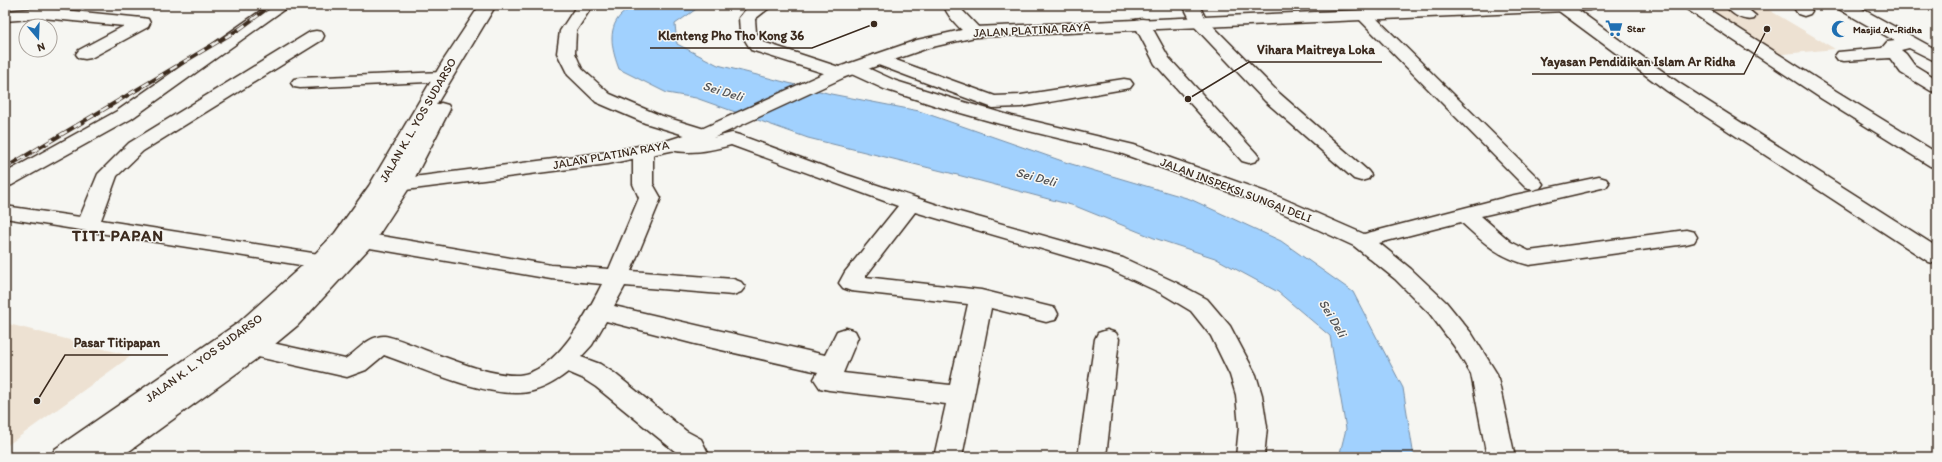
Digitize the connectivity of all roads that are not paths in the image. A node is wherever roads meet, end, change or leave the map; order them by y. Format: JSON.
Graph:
{"nodes":[{"id":1,"x":280,"y":5,"type":"edge"},
{"id":2,"x":488,"y":5,"type":"edge"},
{"id":3,"x":502,"y":5,"type":"edge"},
{"id":4,"x":585,"y":5,"type":"edge"},
{"id":5,"x":765,"y":5,"type":"edge"},
{"id":6,"x":952,"y":5,"type":"edge"},
{"id":7,"x":1589,"y":5,"type":"edge"},
{"id":8,"x":1691,"y":5,"type":"edge"},
{"id":9,"x":1733,"y":5,"type":"edge"},
{"id":10,"x":1843,"y":5,"type":"edge"},
{"id":11,"x":1562,"y":6,"type":"junction"},
{"id":12,"x":1507,"y":7,"type":"edge"},
{"id":13,"x":32,"y":10,"type":"edge"},
{"id":14,"x":1195,"y":13,"type":"edge"},
{"id":15,"x":1364,"y":15,"type":"junction"},
{"id":16,"x":5,"y":16,"type":"edge"},
{"id":17,"x":1748,"y":16,"type":"dead end"},
{"id":18,"x":1142,"y":24,"type":"junction"},
{"id":19,"x":975,"y":32,"type":"junction"},
{"id":20,"x":316,"y":36,"type":"dead end"},
{"id":21,"x":1911,"y":43,"type":"junction"},
{"id":22,"x":1893,"y":53,"type":"junction"},
{"id":23,"x":85,"y":54,"type":"dead end"},
{"id":24,"x":1844,"y":56,"type":"dead end"},
{"id":25,"x":1937,"y":57,"type":"edge"},
{"id":26,"x":879,"y":59,"type":"junction"},
{"id":27,"x":846,"y":70,"type":"junction"},
{"id":28,"x":443,"y":78,"type":"junction"},
{"id":29,"x":300,"y":83,"type":"dead end"},
{"id":30,"x":1124,"y":84,"type":"dead end"},
{"id":31,"x":1937,"y":87,"type":"edge"},
{"id":32,"x":710,"y":133,"type":"junction"},
{"id":33,"x":673,"y":145,"type":"junction"},
{"id":34,"x":643,"y":152,"type":"junction"},
{"id":35,"x":1248,"y":157,"type":"dead end"},
{"id":36,"x":1937,"y":162,"type":"edge"},
{"id":37,"x":1360,"y":175,"type":"dead end"},
{"id":38,"x":5,"y":182,"type":"edge"},
{"id":39,"x":1599,"y":183,"type":"dead end"},
{"id":40,"x":1533,"y":184,"type":"dead end"},
{"id":41,"x":401,"y":185,"type":"junction"},
{"id":42,"x":379,"y":188,"type":"junction"},
{"id":43,"x":911,"y":203,"type":"junction"},
{"id":44,"x":5,"y":212,"type":"edge"},
{"id":45,"x":1468,"y":215,"type":"junction"},
{"id":46,"x":88,"y":225,"type":"junction"},
{"id":47,"x":1686,"y":237,"type":"dead end"},
{"id":48,"x":364,"y":240,"type":"junction"},
{"id":49,"x":1362,"y":241,"type":"junction"},
{"id":50,"x":1937,"y":257,"type":"edge"},
{"id":51,"x":320,"y":262,"type":"junction"},
{"id":52,"x":342,"y":265,"type":"junction"},
{"id":53,"x":616,"y":278,"type":"junction"},
{"id":54,"x":733,"y":288,"type":"dead end"},
{"id":55,"x":981,"y":298,"type":"junction"},
{"id":56,"x":600,"y":311,"type":"junction"},
{"id":57,"x":1046,"y":314,"type":"dead end"},
{"id":58,"x":846,"y":337,"type":"dead end"},
{"id":59,"x":1107,"y":339,"type":"dead end"},
{"id":60,"x":254,"y":348,"type":"junction"},
{"id":61,"x":565,"y":361,"type":"junction"},
{"id":62,"x":833,"y":366,"type":"junction"},
{"id":63,"x":961,"y":396,"type":"junction"},
{"id":64,"x":65,"y":457,"type":"edge"},
{"id":65,"x":101,"y":457,"type":"edge"},
{"id":66,"x":696,"y":457,"type":"edge"},
{"id":67,"x":948,"y":457,"type":"edge"},
{"id":68,"x":1092,"y":457,"type":"edge"},
{"id":69,"x":1250,"y":457,"type":"edge"},
{"id":70,"x":1501,"y":457,"type":"edge"}],
"edges":[{"from":1,"to":38,"type":"main road"},
{"from":2,"to":28,"type":"main road","name":"JALAN K. L. YOS SUDARSO"},
{"from":3,"to":41,"type":"main road","name":"JALAN K. L. YOS SUDARSO"},
{"from":4,"to":32,"type":"main road"},
{"from":5,"to":27,"type":"main road","name":"JALAN INSPEKSI SUNGAI DELI"},
{"from":6,"to":19,"type":"main road"},
{"from":7,"to":11,"type":"main road","name":"JALAN PLATINA RAYA"},
{"from":8,"to":36,"type":"main road"},
{"from":9,"to":17,"type":"main road"},
{"from":10,"to":21,"type":"main road"},
{"from":11,"to":12,"type":"main road","name":"JALAN PLATINA RAYA"},
{"from":11,"to":50,"type":"main road"},
{"from":12,"to":15,"type":"main road","name":"JALAN PLATINA RAYA"},
{"from":13,"to":16,"type":"main road"},
{"from":13,"to":23,"type":"main road"},
{"from":14,"to":15,"type":"main road","name":"JALAN PLATINA RAYA"},
{"from":14,"to":18,"type":"main road","name":"JALAN PLATINA RAYA"},
{"from":14,"to":37,"type":"main road"},
{"from":15,"to":40,"type":"main road"},
{"from":18,"to":19,"type":"main road","name":"JALAN PLATINA RAYA"},
{"from":18,"to":35,"type":"main road"},
{"from":19,"to":26,"type":"main road","name":"JALAN PLATINA RAYA"},
{"from":20,"to":46,"type":"main road"},
{"from":21,"to":22,"type":"main road"},
{"from":21,"to":25,"type":"main road"},
{"from":22,"to":24,"type":"main road"},
{"from":22,"to":31,"type":"main road"},
{"from":26,"to":27,"type":"main road","name":"JALAN PLATINA RAYA"},
{"from":26,"to":30,"type":"main road"},
{"from":27,"to":32,"type":"main road","name":"JALAN PLATINA RAYA"},
{"from":27,"to":49,"type":"main road","name":"JALAN INSPEKSI SUNGAI DELI"},
{"from":28,"to":29,"type":"main road"},
{"from":28,"to":42,"type":"main road","name":"JALAN K. L. YOS SUDARSO"},
{"from":32,"to":33,"type":"main road","name":"JALAN PLATINA RAYA"},
{"from":33,"to":34,"type":"main road","name":"JALAN PLATINA RAYA"},
{"from":33,"to":43,"type":"main road"},
{"from":34,"to":41,"type":"main road","name":"JALAN PLATINA RAYA"},
{"from":34,"to":53,"type":"main road"},
{"from":39,"to":45,"type":"main road"},
{"from":41,"to":42,"type":"main road","name":"JALAN PLATINA RAYA"},
{"from":41,"to":48,"type":"main road","name":"JALAN K. L. YOS SUDARSO"},
{"from":42,"to":51,"type":"main road","name":"JALAN K. L. YOS SUDARSO"},
{"from":43,"to":55,"type":"main road"},
{"from":43,"to":69,"type":"main road"},
{"from":44,"to":46,"type":"main road"},
{"from":45,"to":47,"type":"main road"},
{"from":45,"to":49,"type":"main road"},
{"from":46,"to":51,"type":"main road"},
{"from":48,"to":52,"type":"main road","name":"JALAN K. L. YOS SUDARSO"},
{"from":48,"to":53,"type":"main road"},
{"from":49,"to":70,"type":"main road","name":"JALAN INSPEKSI SUNGAI DELI"},
{"from":51,"to":52,"type":"main road"},
{"from":51,"to":64,"type":"main road","name":"JALAN K. L. YOS SUDARSO"},
{"from":52,"to":60,"type":"main road","name":"JALAN K. L. YOS SUDARSO"},
{"from":53,"to":54,"type":"main road"},
{"from":53,"to":56,"type":"main road"},
{"from":55,"to":57,"type":"main road"},
{"from":55,"to":63,"type":"main road"},
{"from":56,"to":61,"type":"main road"},
{"from":56,"to":62,"type":"main road"},
{"from":58,"to":62,"type":"main road"},
{"from":59,"to":68,"type":"main road"},
{"from":60,"to":61,"type":"main road"},
{"from":60,"to":65,"type":"main road","name":"JALAN K. L. YOS SUDARSO"},
{"from":61,"to":66,"type":"main road"},
{"from":62,"to":63,"type":"main road"},
{"from":63,"to":67,"type":"main road"}]}
